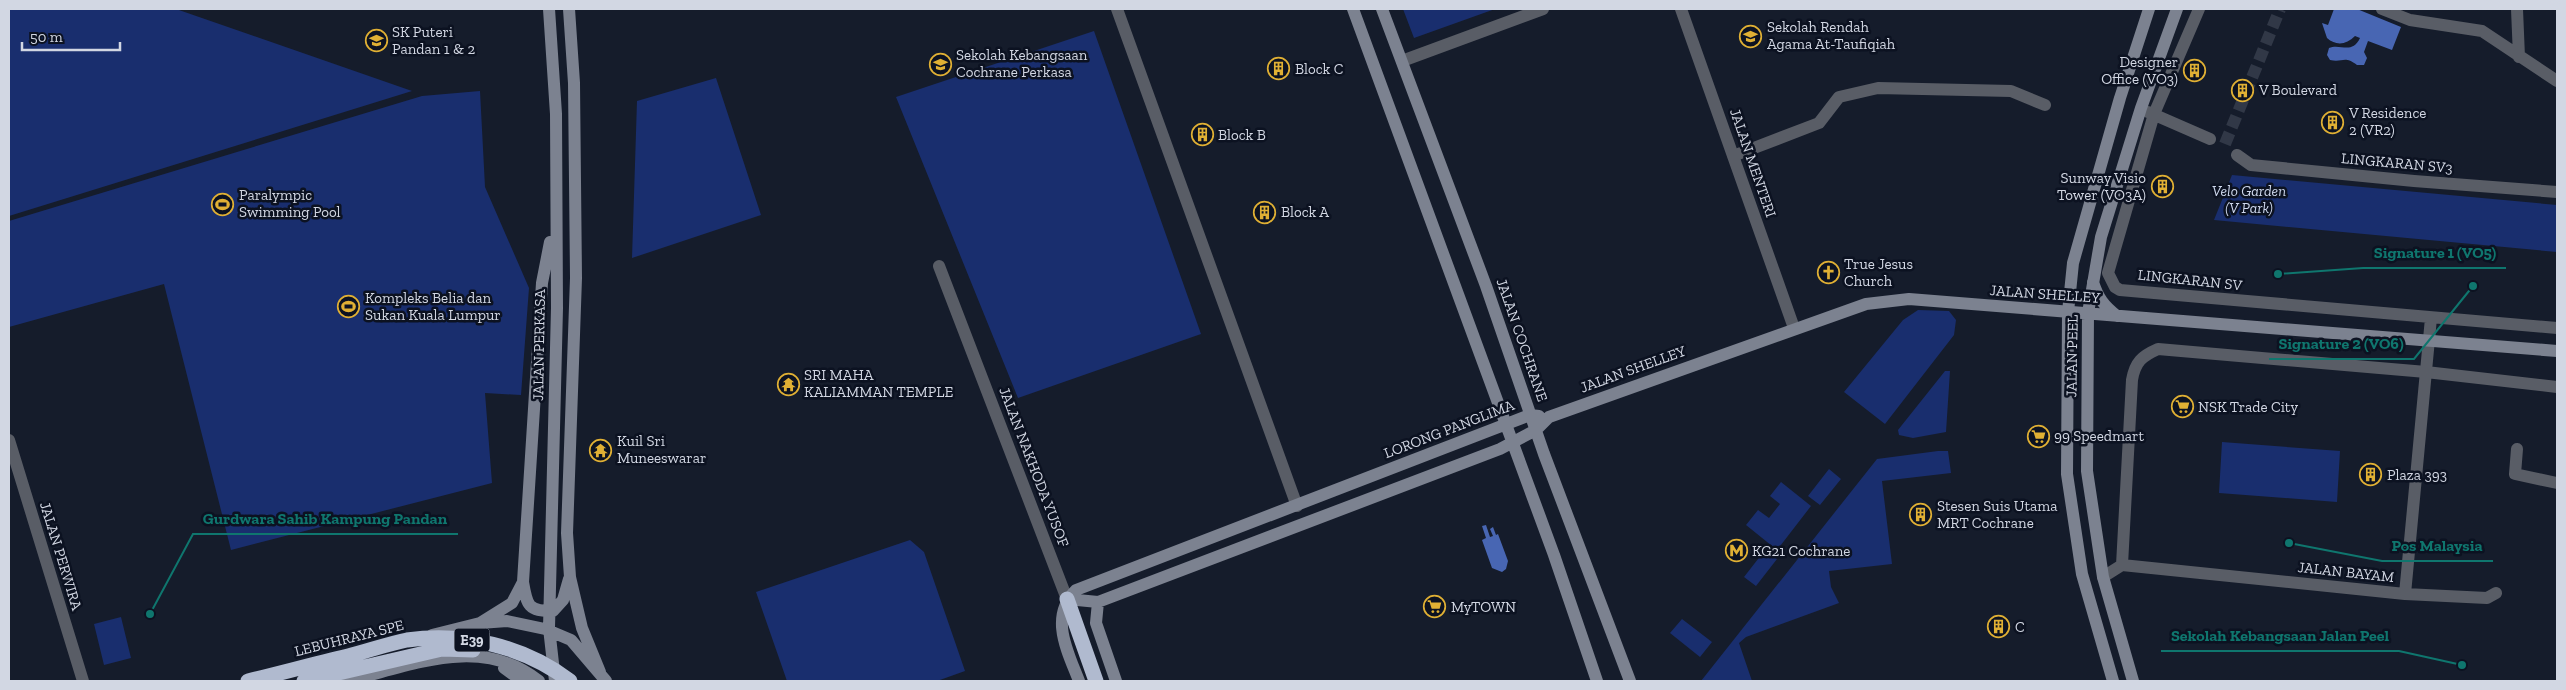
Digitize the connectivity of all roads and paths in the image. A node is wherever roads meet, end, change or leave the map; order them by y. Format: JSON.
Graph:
{"nodes":[{"id":1,"x":549,"y":9,"type":"edge"},
{"id":2,"x":569,"y":9,"type":"edge"},
{"id":3,"x":1117,"y":9,"type":"edge"},
{"id":4,"x":1353,"y":9,"type":"edge"},
{"id":5,"x":1382,"y":9,"type":"edge"},
{"id":6,"x":1543,"y":9,"type":"edge"},
{"id":7,"x":1681,"y":9,"type":"edge"},
{"id":8,"x":2149,"y":9,"type":"edge"},
{"id":9,"x":2177,"y":9,"type":"edge"},
{"id":10,"x":2199,"y":9,"type":"edge"},
{"id":11,"x":2382,"y":9,"type":"edge"},
{"id":12,"x":2517,"y":9,"type":"edge"},
{"id":13,"x":2519,"y":57,"type":"junction"},
{"id":14,"x":1402,"y":61,"type":"junction"},
{"id":15,"x":2557,"y":81,"type":"edge"},
{"id":16,"x":2044,"y":104,"type":"dead end"},
{"id":17,"x":2141,"y":108,"type":"junction"},
{"id":18,"x":2154,"y":114,"type":"junction"},
{"id":19,"x":2210,"y":138,"type":"dead end"},
{"id":20,"x":2238,"y":155,"type":"dead end"},
{"id":21,"x":1733,"y":156,"type":"junction"},
{"id":22,"x":2098,"y":176,"type":"junction"},
{"id":23,"x":2118,"y":183,"type":"junction"},
{"id":24,"x":2557,"y":192,"type":"edge"},
{"id":25,"x":555,"y":221,"type":"junction"},
{"id":26,"x":939,"y":266,"type":"dead end"},
{"id":27,"x":2092,"y":279,"type":"junction"},
{"id":28,"x":2068,"y":312,"type":"junction"},
{"id":29,"x":2088,"y":313,"type":"junction"},
{"id":30,"x":2117,"y":316,"type":"junction"},
{"id":31,"x":2431,"y":318,"type":"junction"},
{"id":32,"x":1794,"y":328,"type":"junction"},
{"id":33,"x":2557,"y":328,"type":"edge"},
{"id":34,"x":2429,"y":341,"type":"junction"},
{"id":35,"x":2557,"y":352,"type":"edge"},
{"id":36,"x":2426,"y":372,"type":"junction"},
{"id":37,"x":2557,"y":387,"type":"edge"},
{"id":38,"x":1530,"y":415,"type":"junction"},
{"id":39,"x":1549,"y":417,"type":"junction"},
{"id":40,"x":1506,"y":424,"type":"junction"},
{"id":41,"x":1536,"y":430,"type":"junction"},
{"id":42,"x":9,"y":440,"type":"edge"},
{"id":43,"x":1513,"y":442,"type":"junction"},
{"id":44,"x":2517,"y":449,"type":"dead end"},
{"id":45,"x":2557,"y":483,"type":"edge"},
{"id":46,"x":1297,"y":506,"type":"junction"},
{"id":47,"x":2122,"y":565,"type":"junction"},
{"id":48,"x":570,"y":577,"type":"junction"},
{"id":49,"x":2103,"y":577,"type":"junction"},
{"id":50,"x":523,"y":582,"type":"junction"},
{"id":51,"x":2496,"y":593,"type":"dead end"},
{"id":52,"x":2405,"y":594,"type":"junction"},
{"id":53,"x":1067,"y":599,"type":"junction"},
{"id":54,"x":1097,"y":606,"type":"junction"},
{"id":55,"x":480,"y":623,"type":"junction"},
{"id":56,"x":456,"y":655,"type":"junction"},
{"id":57,"x":603,"y":677,"type":"edge"},
{"id":58,"x":83,"y":681,"type":"edge"},
{"id":59,"x":248,"y":681,"type":"edge"},
{"id":60,"x":304,"y":681,"type":"edge"},
{"id":61,"x":347,"y":681,"type":"edge"},
{"id":62,"x":522,"y":681,"type":"edge"},
{"id":63,"x":539,"y":681,"type":"edge"},
{"id":64,"x":556,"y":681,"type":"edge"},
{"id":65,"x":570,"y":681,"type":"edge"},
{"id":66,"x":1078,"y":681,"type":"edge"},
{"id":67,"x":1096,"y":681,"type":"edge"},
{"id":68,"x":1116,"y":681,"type":"edge"},
{"id":69,"x":1597,"y":681,"type":"edge"},
{"id":70,"x":1630,"y":681,"type":"edge"},
{"id":71,"x":2113,"y":681,"type":"edge"},
{"id":72,"x":2133,"y":681,"type":"edge"}],
"edges":[{"from":1,"to":25,"type":"street","name":"JALAN PERKASA"},
{"from":2,"to":48,"type":"street"},
{"from":3,"to":46,"type":"street"},
{"from":4,"to":40,"type":"street"},
{"from":5,"to":14,"type":"street","name":"JALAN COCHRANE"},
{"from":6,"to":14,"type":"street"},
{"from":7,"to":21,"type":"street","name":"JALAN MENTERI"},
{"from":8,"to":22,"type":"street","name":"JALAN PEEL"},
{"from":9,"to":17,"type":"street","name":"JALAN PEEL"},
{"from":10,"to":18,"type":"street","name":"LINGKARAN SV"},
{"from":11,"to":13,"type":"street"},
{"from":12,"to":13,"type":"street"},
{"from":13,"to":15,"type":"street"},
{"from":14,"to":38,"type":"street","name":"JALAN COCHRANE"},
{"from":16,"to":21,"type":"street"},
{"from":17,"to":18,"type":"street"},
{"from":17,"to":23,"type":"street","name":"JALAN PEEL"},
{"from":18,"to":19,"type":"street"},
{"from":18,"to":31,"type":"street","name":"LINGKARAN SV"},
{"from":20,"to":24,"type":"street","name":"LINGKARAN SV3"},
{"from":21,"to":32,"type":"street","name":"JALAN MENTERI"},
{"from":22,"to":23,"type":"street"},
{"from":22,"to":28,"type":"street","name":"JALAN PEEL"},
{"from":23,"to":27,"type":"street","name":"JALAN PEEL"},
{"from":25,"to":50,"type":"street"},
{"from":25,"to":64,"type":"street","name":"JALAN PERKASA"},
{"from":26,"to":53,"type":"street","name":"JALAN NAKHODA YUSOF"},
{"from":27,"to":29,"type":"street","name":"JALAN PEEL"},
{"from":27,"to":30,"type":"street"},
{"from":28,"to":29,"type":"street","name":"JALAN SHELLEY"},
{"from":28,"to":32,"type":"street","name":"JALAN SHELLEY"},
{"from":28,"to":71,"type":"street","name":"JALAN PEEL"},
{"from":29,"to":30,"type":"street","name":"JALAN SHELLEY"},
{"from":29,"to":49,"type":"street","name":"JALAN PEEL"},
{"from":30,"to":34,"type":"street","name":"JALAN SHELLEY"},
{"from":31,"to":33,"type":"street","name":"LINGKARAN SV"},
{"from":31,"to":34,"type":"street","name":"JALAN BAYAM"},
{"from":32,"to":39,"type":"street","name":"JALAN SHELLEY"},
{"from":34,"to":35,"type":"street","name":"JALAN SHELLEY"},
{"from":34,"to":36,"type":"street","name":"JALAN BAYAM"},
{"from":36,"to":37,"type":"street"},
{"from":36,"to":47,"type":"street"},
{"from":36,"to":52,"type":"street","name":"JALAN BAYAM"},
{"from":38,"to":39,"type":"street","name":"LORONG PANGLIMA"},
{"from":38,"to":40,"type":"street","name":"LORONG PANGLIMA"},
{"from":38,"to":41,"type":"street","name":"JALAN COCHRANE"},
{"from":39,"to":41,"type":"street"},
{"from":40,"to":43,"type":"street"},
{"from":40,"to":46,"type":"street","name":"LORONG PANGLIMA"},
{"from":41,"to":43,"type":"street"},
{"from":41,"to":70,"type":"street","name":"JALAN COCHRANE"},
{"from":42,"to":58,"type":"street","name":"JALAN PERWIRA"},
{"from":43,"to":54,"type":"street"},
{"from":43,"to":69,"type":"street"},
{"from":44,"to":45,"type":"street"},
{"from":46,"to":53,"type":"street","name":"LORONG PANGLIMA"},
{"from":47,"to":49,"type":"street"},
{"from":47,"to":52,"type":"street","name":"JALAN BAYAM"},
{"from":48,"to":50,"type":"street"},
{"from":48,"to":57,"type":"street"},
{"from":49,"to":72,"type":"street","name":"JALAN PEEL"},
{"from":50,"to":55,"type":"street"},
{"from":51,"to":52,"type":"street"},
{"from":53,"to":54,"type":"street"},
{"from":53,"to":66,"type":"street"},
{"from":53,"to":67,"type":"highway"},
{"from":54,"to":68,"type":"street"},
{"from":55,"to":57,"type":"street"},
{"from":55,"to":59,"type":"street"},
{"from":56,"to":61,"type":"street"},
{"from":56,"to":62,"type":"street"},
{"from":56,"to":63,"type":"street"},
{"from":59,"to":65,"type":"highway","name":"LEBUHRAYA SPE","number":"E39"},
{"from":60,"to":64,"type":"highway","name":"LEBUHRAYA SPE","number":"E39"}]}
